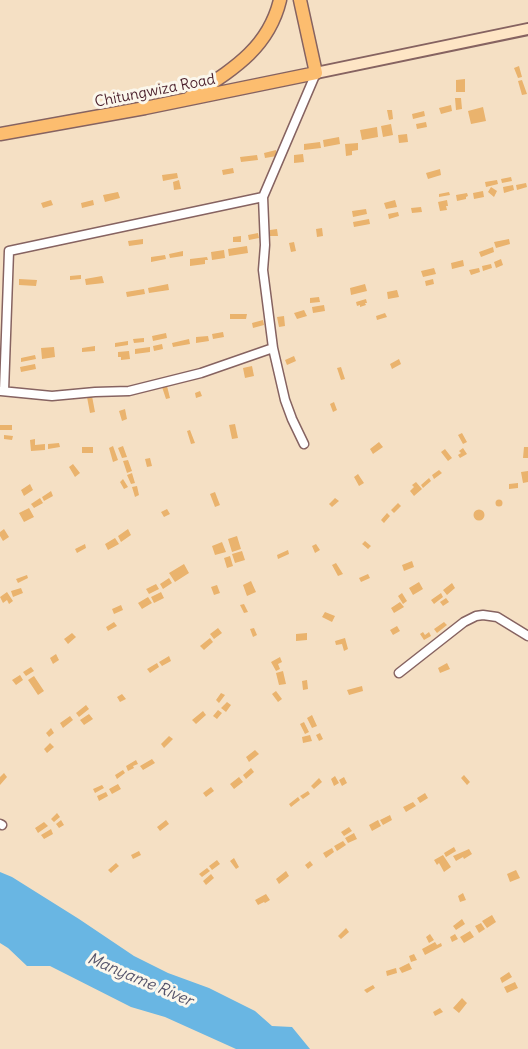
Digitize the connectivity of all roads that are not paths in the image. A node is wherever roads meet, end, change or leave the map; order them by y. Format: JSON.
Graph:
{"nodes":[{"id":1,"x":280,"y":0,"type":"edge"},
{"id":2,"x":300,"y":0,"type":"edge"},
{"id":3,"x":528,"y":29,"type":"edge"},
{"id":4,"x":316,"y":73,"type":"junction"},
{"id":5,"x":184,"y":101,"type":"junction"},
{"id":6,"x":0,"y":134,"type":"edge"},
{"id":7,"x":263,"y":197,"type":"junction"},
{"id":8,"x":273,"y":348,"type":"junction"},
{"id":9,"x":2,"y":391,"type":"edge"},
{"id":10,"x":303,"y":444,"type":"dead end"},
{"id":11,"x":528,"y":636,"type":"edge"},
{"id":12,"x":399,"y":673,"type":"dead end"}],
"edges":[{"from":1,"to":5,"type":"main road"},
{"from":2,"to":4,"type":"main road"},
{"from":3,"to":4,"type":"main road"},
{"from":4,"to":5,"type":"main road","name":"Chitungwiza Road"},
{"from":4,"to":7,"type":"street"},
{"from":5,"to":6,"type":"main road","name":"Chitungwiza Road"},
{"from":7,"to":8,"type":"street"},
{"from":7,"to":9,"type":"street"},
{"from":8,"to":9,"type":"street"},
{"from":8,"to":10,"type":"street"},
{"from":11,"to":12,"type":"street"}]}
